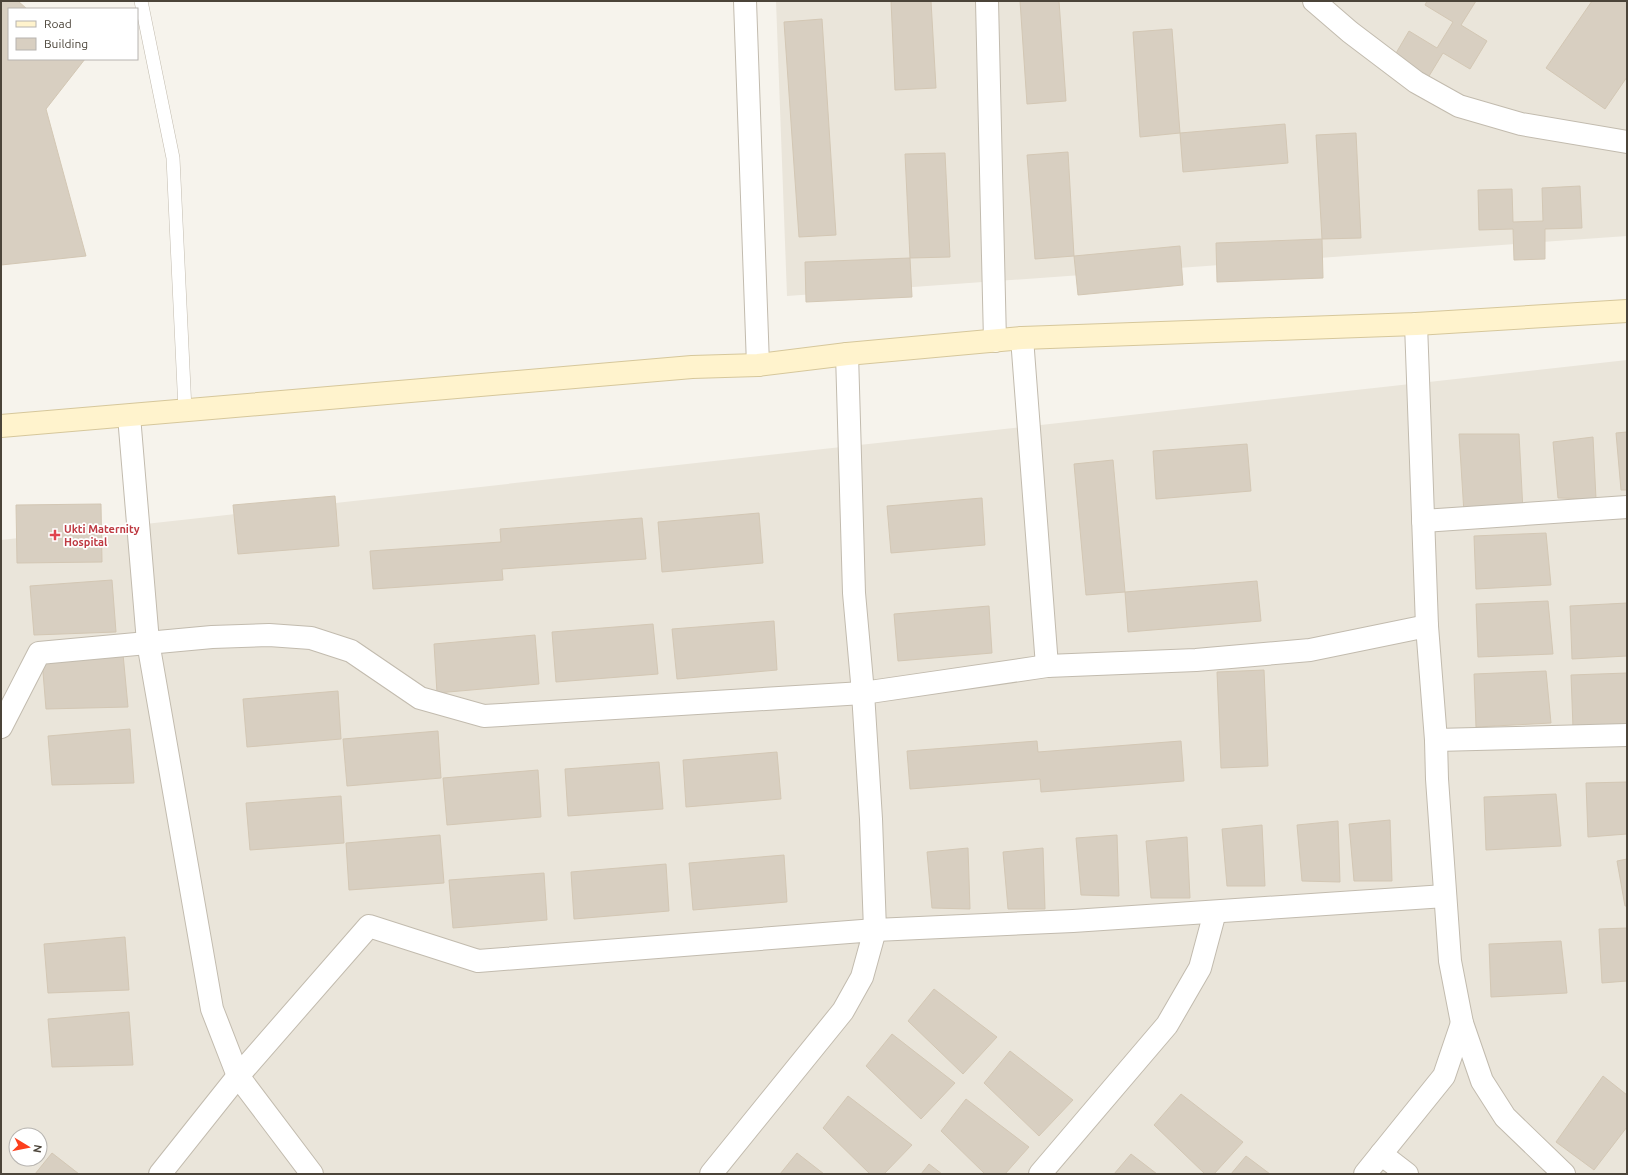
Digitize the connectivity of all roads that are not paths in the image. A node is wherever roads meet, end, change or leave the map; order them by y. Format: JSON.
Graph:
{"nodes":[{"id":1,"x":141,"y":1,"type":"edge"},
{"id":2,"x":745,"y":1,"type":"edge"},
{"id":3,"x":987,"y":1,"type":"edge"},
{"id":4,"x":1314,"y":1,"type":"edge"},
{"id":5,"x":1627,"y":142,"type":"edge"},
{"id":6,"x":1627,"y":311,"type":"edge"},
{"id":7,"x":1416,"y":324,"type":"junction"},
{"id":8,"x":1022,"y":338,"type":"junction"},
{"id":9,"x":995,"y":341,"type":"junction"},
{"id":10,"x":847,"y":354,"type":"junction"},
{"id":11,"x":758,"y":365,"type":"junction"},
{"id":12,"x":185,"y":410,"type":"junction"},
{"id":13,"x":129,"y":416,"type":"junction"},
{"id":14,"x":1,"y":426,"type":"edge"},
{"id":15,"x":1627,"y":507,"type":"edge"},
{"id":16,"x":1423,"y":521,"type":"junction"},
{"id":17,"x":1427,"y":626,"type":"junction"},
{"id":18,"x":148,"y":642,"type":"junction"},
{"id":19,"x":1047,"y":666,"type":"junction"},
{"id":20,"x":864,"y":693,"type":"junction"},
{"id":21,"x":1,"y":728,"type":"edge"},
{"id":22,"x":1627,"y":735,"type":"edge"},
{"id":23,"x":1436,"y":740,"type":"junction"},
{"id":24,"x":1445,"y":896,"type":"junction"},
{"id":25,"x":1215,"y":912,"type":"junction"},
{"id":26,"x":874,"y":930,"type":"junction"},
{"id":27,"x":1462,"y":1023,"type":"junction"},
{"id":28,"x":238,"y":1076,"type":"junction"},
{"id":29,"x":1381,"y":1154,"type":"junction"},
{"id":30,"x":160,"y":1174,"type":"edge"},
{"id":31,"x":312,"y":1174,"type":"edge"},
{"id":32,"x":711,"y":1174,"type":"edge"},
{"id":33,"x":1040,"y":1174,"type":"edge"},
{"id":34,"x":1365,"y":1174,"type":"edge"},
{"id":35,"x":1408,"y":1174,"type":"edge"},
{"id":36,"x":1564,"y":1174,"type":"edge"}],
"edges":[{"from":1,"to":12,"type":"lane"},
{"from":2,"to":11,"type":"street"},
{"from":3,"to":9,"type":"street"},
{"from":4,"to":5,"type":"street"},
{"from":6,"to":7,"type":"street"},
{"from":7,"to":8,"type":"street"},
{"from":7,"to":16,"type":"street"},
{"from":8,"to":9,"type":"street"},
{"from":8,"to":19,"type":"street"},
{"from":9,"to":10,"type":"street"},
{"from":10,"to":11,"type":"street"},
{"from":10,"to":20,"type":"street"},
{"from":11,"to":12,"type":"street"},
{"from":12,"to":13,"type":"street"},
{"from":13,"to":14,"type":"street"},
{"from":13,"to":18,"type":"street"},
{"from":15,"to":16,"type":"street"},
{"from":16,"to":17,"type":"street"},
{"from":17,"to":19,"type":"street"},
{"from":17,"to":23,"type":"street"},
{"from":18,"to":20,"type":"street"},
{"from":18,"to":21,"type":"street"},
{"from":18,"to":28,"type":"street"},
{"from":19,"to":20,"type":"street"},
{"from":20,"to":26,"type":"street"},
{"from":22,"to":23,"type":"street"},
{"from":23,"to":24,"type":"street"},
{"from":24,"to":25,"type":"street"},
{"from":24,"to":27,"type":"street"},
{"from":25,"to":26,"type":"street"},
{"from":25,"to":33,"type":"street"},
{"from":26,"to":28,"type":"street"},
{"from":26,"to":32,"type":"street"},
{"from":27,"to":29,"type":"street"},
{"from":27,"to":36,"type":"street"},
{"from":28,"to":30,"type":"street"},
{"from":28,"to":31,"type":"street"},
{"from":29,"to":34,"type":"street"},
{"from":29,"to":35,"type":"street"}]}
